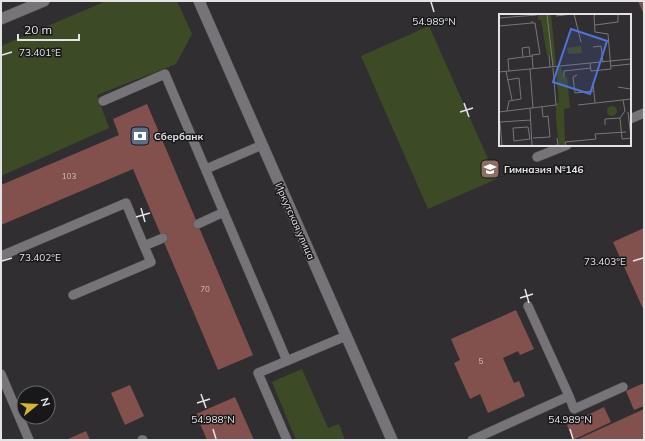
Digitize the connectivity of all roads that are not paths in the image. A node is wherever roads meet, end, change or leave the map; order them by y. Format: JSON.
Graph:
{"nodes":[{"id":1,"x":44,"y":1,"type":"edge"},
{"id":2,"x":199,"y":1,"type":"edge"},
{"id":3,"x":1,"y":19,"type":"edge"},
{"id":4,"x":103,"y":101,"type":"dead end"},
{"id":5,"x":644,"y":113,"type":"edge"},
{"id":6,"x":631,"y":119,"type":"edge"},
{"id":7,"x":262,"y":145,"type":"junction"},
{"id":8,"x":565,"y":146,"type":"edge"},
{"id":9,"x":538,"y":157,"type":"dead end"},
{"id":10,"x":206,"y":169,"type":"junction"},
{"id":11,"x":224,"y":212,"type":"junction"},
{"id":12,"x":198,"y":224,"type":"dead end"},
{"id":13,"x":163,"y":238,"type":"dead end"},
{"id":14,"x":144,"y":246,"type":"junction"},
{"id":15,"x":1,"y":256,"type":"edge"},
{"id":16,"x":73,"y":295,"type":"dead end"},
{"id":17,"x":528,"y":306,"type":"dead end"},
{"id":18,"x":346,"y":336,"type":"junction"},
{"id":19,"x":287,"y":361,"type":"junction"},
{"id":20,"x":1,"y":374,"type":"edge"},
{"id":21,"x":623,"y":387,"type":"dead end"},
{"id":22,"x":569,"y":396,"type":"junction"},
{"id":23,"x":29,"y":440,"type":"edge"},
{"id":24,"x":287,"y":440,"type":"edge"},
{"id":25,"x":392,"y":440,"type":"edge"},
{"id":26,"x":472,"y":440,"type":"edge"}],
"edges":[{"from":1,"to":3,"type":"street"},
{"from":2,"to":7,"type":"street","name":"Иркутская улица"},
{"from":4,"to":10,"type":"lane"},
{"from":5,"to":6,"type":"lane"},
{"from":7,"to":10,"type":"lane"},
{"from":7,"to":18,"type":"street","name":"Иркутская улица"},
{"from":8,"to":9,"type":"lane"},
{"from":10,"to":11,"type":"lane"},
{"from":11,"to":12,"type":"lane"},
{"from":11,"to":19,"type":"lane"},
{"from":13,"to":14,"type":"lane"},
{"from":14,"to":15,"type":"lane"},
{"from":14,"to":16,"type":"lane"},
{"from":17,"to":22,"type":"lane"},
{"from":18,"to":19,"type":"lane"},
{"from":18,"to":25,"type":"street","name":"Иркутская улица"},
{"from":19,"to":24,"type":"lane"},
{"from":20,"to":23,"type":"lane"},
{"from":21,"to":22,"type":"lane"},
{"from":22,"to":26,"type":"lane"}]}
